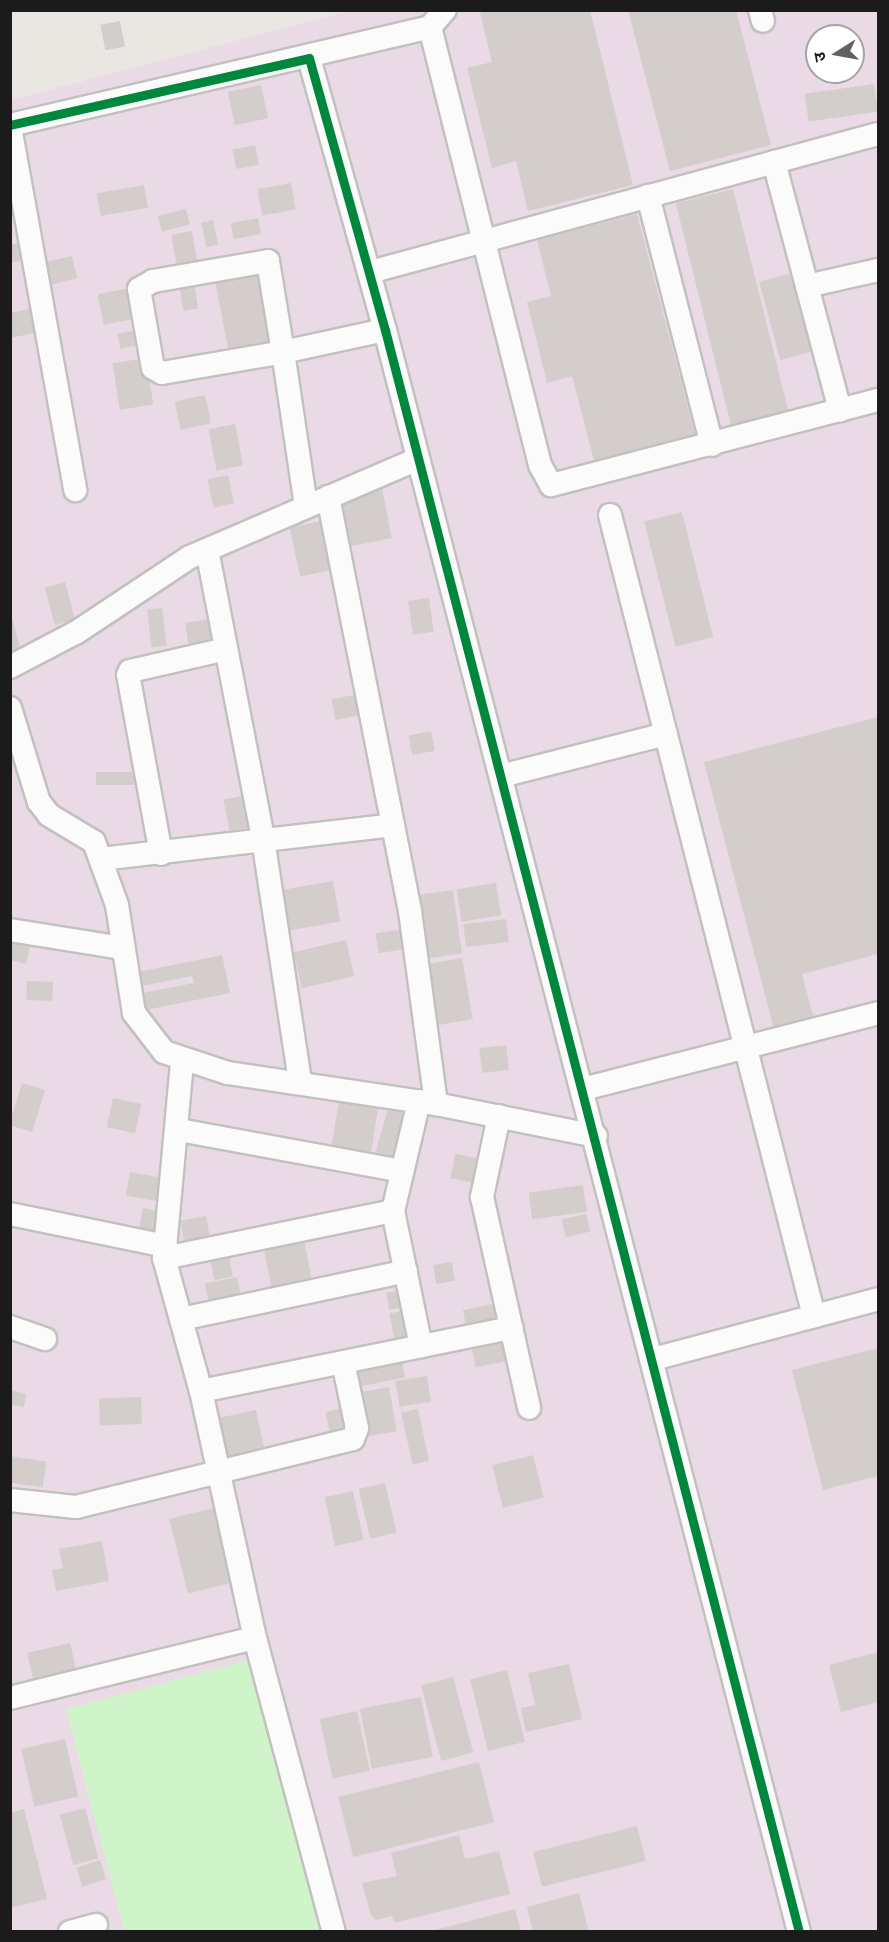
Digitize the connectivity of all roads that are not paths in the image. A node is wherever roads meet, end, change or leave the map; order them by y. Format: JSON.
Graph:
{"nodes":[{"id":1,"x":437,"y":19,"type":"edge"},
{"id":2,"x":309,"y":58,"type":"junction"},
{"id":3,"x":10,"y":126,"type":"edge"},
{"id":4,"x":879,"y":134,"type":"edge"},
{"id":5,"x":774,"y":162,"type":"junction"},
{"id":6,"x":648,"y":196,"type":"junction"},
{"id":7,"x":485,"y":241,"type":"junction"},
{"id":8,"x":879,"y":270,"type":"edge"},
{"id":9,"x":370,"y":272,"type":"junction"},
{"id":10,"x":807,"y":286,"type":"junction"},
{"id":11,"x":385,"y":330,"type":"junction"},
{"id":12,"x":283,"y":352,"type":"junction"},
{"id":13,"x":879,"y":400,"type":"edge"},
{"id":14,"x":840,"y":410,"type":"junction"},
{"id":15,"x":712,"y":445,"type":"junction"},
{"id":16,"x":418,"y":459,"type":"junction"},
{"id":17,"x":75,"y":490,"type":"dead end"},
{"id":18,"x":328,"y":497,"type":"junction"},
{"id":19,"x":306,"y":506,"type":"junction"},
{"id":20,"x":610,"y":515,"type":"dead end"},
{"id":21,"x":207,"y":550,"type":"junction"},
{"id":22,"x":226,"y":649,"type":"junction"},
{"id":23,"x":10,"y":667,"type":"edge"},
{"id":24,"x":10,"y":708,"type":"edge"},
{"id":25,"x":666,"y":734,"type":"junction"},
{"id":26,"x":501,"y":776,"type":"junction"},
{"id":27,"x":393,"y":825,"type":"junction"},
{"id":28,"x":263,"y":839,"type":"junction"},
{"id":29,"x":161,"y":854,"type":"junction"},
{"id":30,"x":101,"y":859,"type":"junction"},
{"id":31,"x":10,"y":930,"type":"edge"},
{"id":32,"x":122,"y":948,"type":"junction"},
{"id":33,"x":879,"y":1013,"type":"edge"},
{"id":34,"x":746,"y":1044,"type":"junction"},
{"id":35,"x":182,"y":1062,"type":"junction"},
{"id":36,"x":300,"y":1082,"type":"junction"},
{"id":37,"x":583,"y":1089,"type":"junction"},
{"id":38,"x":428,"y":1103,"type":"junction"},
{"id":39,"x":499,"y":1116,"type":"junction"},
{"id":40,"x":179,"y":1130,"type":"junction"},
{"id":41,"x":596,"y":1137,"type":"junction"},
{"id":42,"x":402,"y":1171,"type":"junction"},
{"id":43,"x":393,"y":1211,"type":"junction"},
{"id":44,"x":10,"y":1214,"type":"edge"},
{"id":45,"x":165,"y":1252,"type":"junction"},
{"id":46,"x":406,"y":1271,"type":"junction"},
{"id":47,"x":879,"y":1299,"type":"edge"},
{"id":48,"x":814,"y":1316,"type":"junction"},
{"id":49,"x":181,"y":1319,"type":"junction"},
{"id":50,"x":10,"y":1327,"type":"edge"},
{"id":51,"x":512,"y":1328,"type":"junction"},
{"id":52,"x":45,"y":1339,"type":"dead end"},
{"id":53,"x":421,"y":1346,"type":"junction"},
{"id":54,"x":653,"y":1359,"type":"junction"},
{"id":55,"x":343,"y":1362,"type":"junction"},
{"id":56,"x":201,"y":1391,"type":"junction"},
{"id":57,"x":529,"y":1408,"type":"dead end"},
{"id":58,"x":218,"y":1471,"type":"junction"},
{"id":59,"x":10,"y":1500,"type":"edge"},
{"id":60,"x":255,"y":1638,"type":"junction"},
{"id":61,"x":10,"y":1698,"type":"edge"},
{"id":62,"x":96,"y":1925,"type":"dead end"},
{"id":63,"x":70,"y":1932,"type":"edge"},
{"id":64,"x":334,"y":1932,"type":"edge"},
{"id":65,"x":799,"y":1932,"type":"edge"}],
"edges":[{"from":1,"to":2,"type":"street"},
{"from":1,"to":7,"type":"street"},
{"from":2,"to":3,"type":"street"},
{"from":2,"to":9,"type":"street"},
{"from":3,"to":17,"type":"street"},
{"from":4,"to":5,"type":"street"},
{"from":5,"to":6,"type":"street"},
{"from":5,"to":10,"type":"street"},
{"from":6,"to":7,"type":"street"},
{"from":6,"to":15,"type":"street"},
{"from":7,"to":9,"type":"street"},
{"from":7,"to":15,"type":"street"},
{"from":8,"to":10,"type":"street"},
{"from":9,"to":11,"type":"street"},
{"from":10,"to":14,"type":"street"},
{"from":11,"to":12,"type":"street"},
{"from":11,"to":16,"type":"street"},
{"from":12,"to":12,"type":"street"},
{"from":12,"to":19,"type":"street"},
{"from":13,"to":14,"type":"street"},
{"from":14,"to":15,"type":"street"},
{"from":16,"to":18,"type":"street"},
{"from":16,"to":26,"type":"street"},
{"from":18,"to":19,"type":"street"},
{"from":18,"to":27,"type":"street"},
{"from":19,"to":21,"type":"street"},
{"from":20,"to":25,"type":"street"},
{"from":21,"to":22,"type":"street"},
{"from":21,"to":23,"type":"street"},
{"from":22,"to":28,"type":"street"},
{"from":22,"to":29,"type":"street"},
{"from":24,"to":30,"type":"street"},
{"from":25,"to":26,"type":"street"},
{"from":25,"to":34,"type":"street"},
{"from":26,"to":37,"type":"street"},
{"from":27,"to":28,"type":"street"},
{"from":27,"to":38,"type":"street"},
{"from":28,"to":29,"type":"street"},
{"from":28,"to":36,"type":"street"},
{"from":29,"to":30,"type":"street"},
{"from":30,"to":32,"type":"street"},
{"from":31,"to":32,"type":"street"},
{"from":32,"to":35,"type":"street"},
{"from":33,"to":34,"type":"street"},
{"from":34,"to":37,"type":"street"},
{"from":34,"to":48,"type":"street"},
{"from":35,"to":36,"type":"street"},
{"from":35,"to":40,"type":"street"},
{"from":36,"to":38,"type":"street"},
{"from":37,"to":41,"type":"street"},
{"from":38,"to":39,"type":"street"},
{"from":38,"to":42,"type":"street"},
{"from":39,"to":41,"type":"street"},
{"from":39,"to":51,"type":"street"},
{"from":40,"to":42,"type":"street"},
{"from":40,"to":45,"type":"street"},
{"from":41,"to":54,"type":"street"},
{"from":42,"to":43,"type":"street"},
{"from":43,"to":45,"type":"street"},
{"from":43,"to":46,"type":"street"},
{"from":44,"to":45,"type":"street"},
{"from":45,"to":49,"type":"street"},
{"from":46,"to":49,"type":"street"},
{"from":46,"to":53,"type":"street"},
{"from":47,"to":48,"type":"street"},
{"from":48,"to":54,"type":"street"},
{"from":49,"to":56,"type":"street"},
{"from":50,"to":52,"type":"street"},
{"from":51,"to":53,"type":"street"},
{"from":51,"to":57,"type":"street"},
{"from":53,"to":55,"type":"street"},
{"from":54,"to":65,"type":"street"},
{"from":55,"to":56,"type":"street"},
{"from":55,"to":58,"type":"street"},
{"from":56,"to":58,"type":"street"},
{"from":58,"to":59,"type":"street"},
{"from":58,"to":60,"type":"street"},
{"from":60,"to":61,"type":"street"},
{"from":60,"to":64,"type":"street"},
{"from":62,"to":63,"type":"street"}]}
